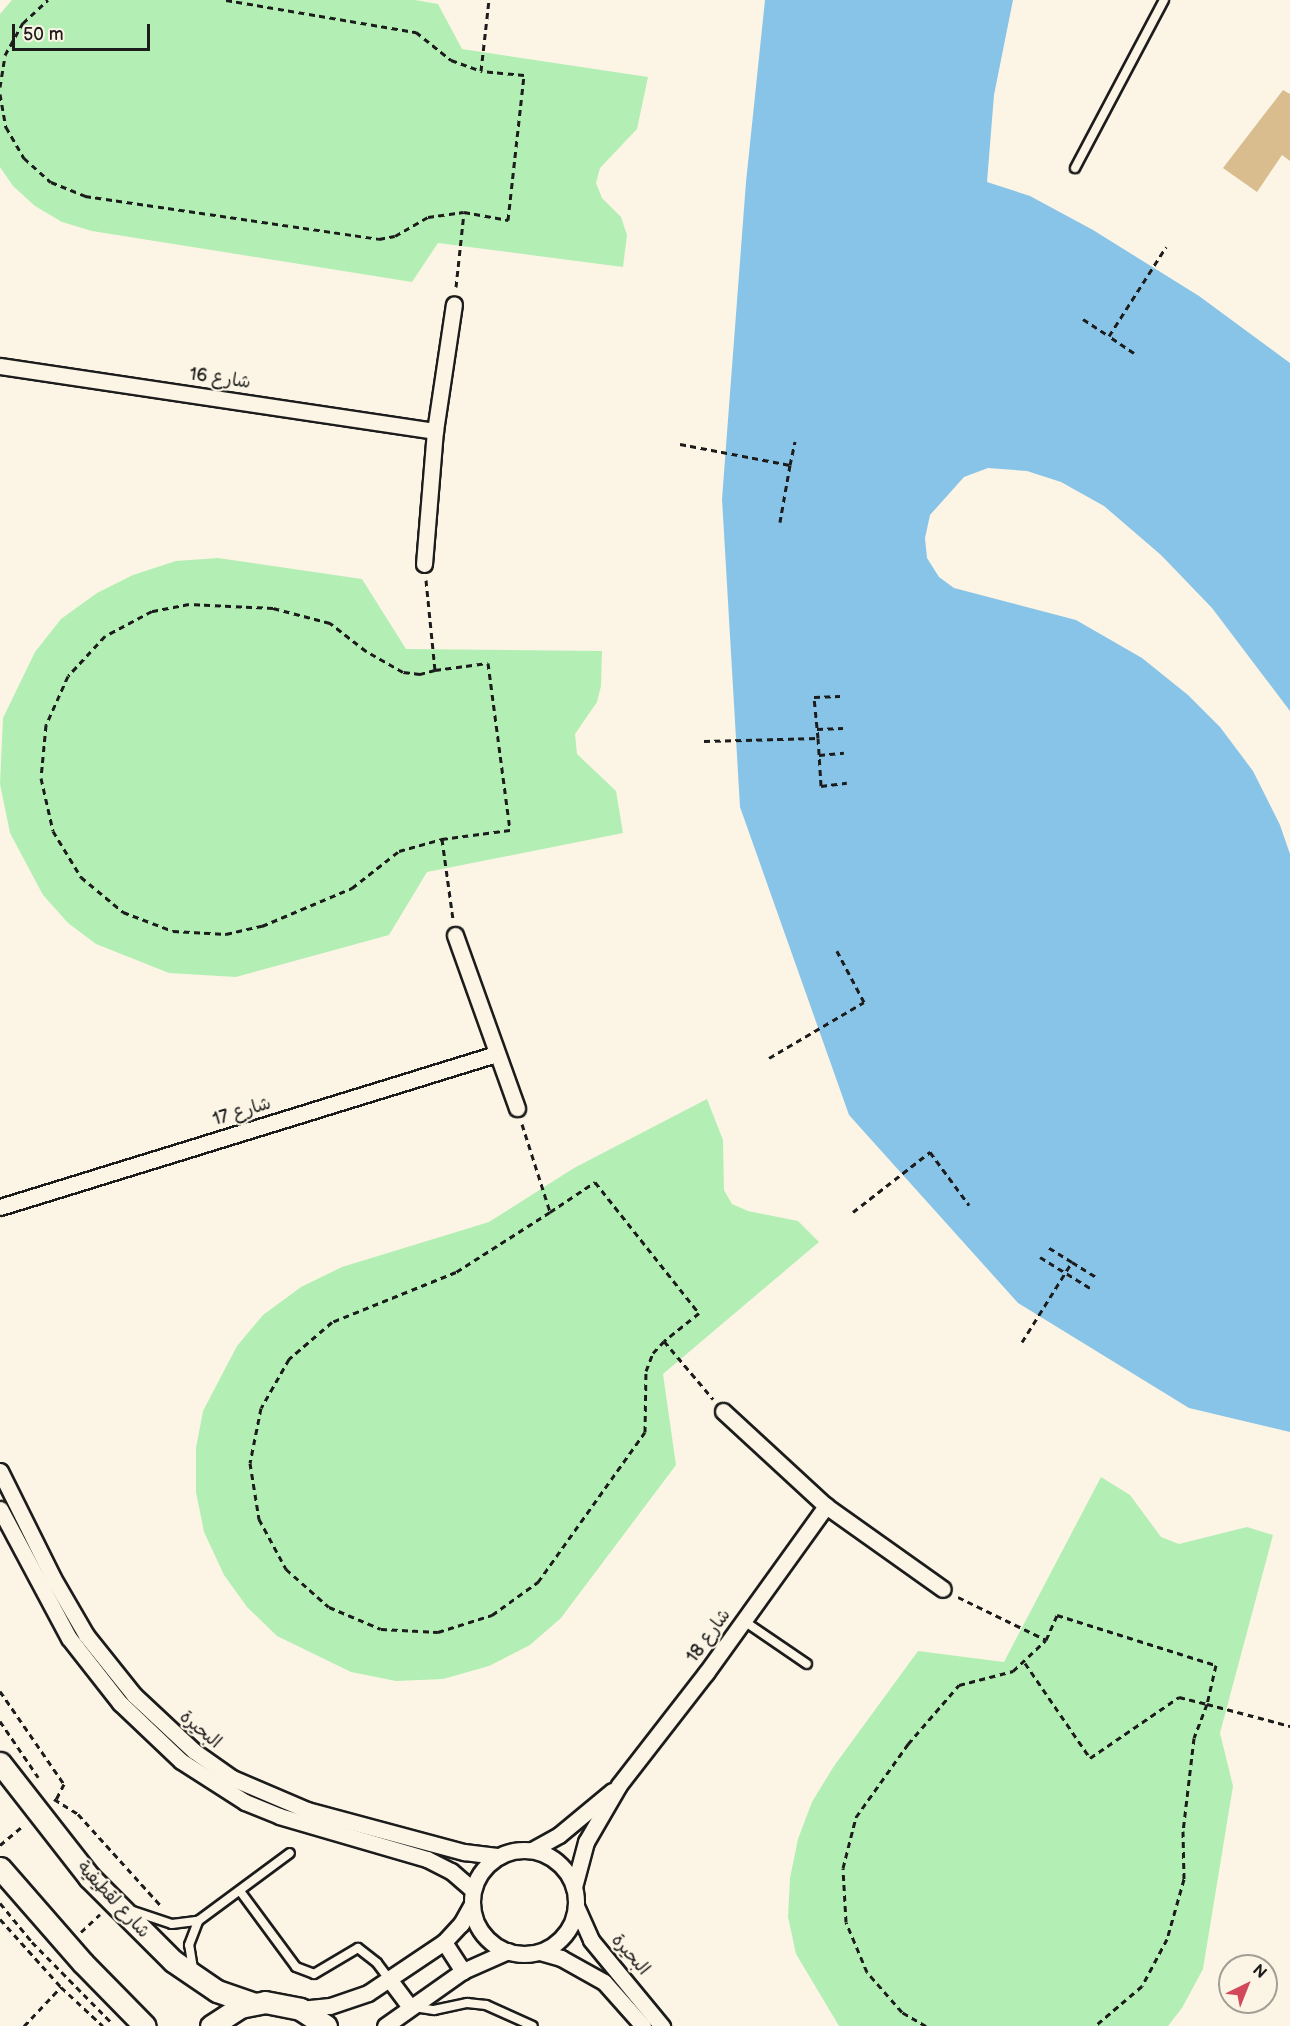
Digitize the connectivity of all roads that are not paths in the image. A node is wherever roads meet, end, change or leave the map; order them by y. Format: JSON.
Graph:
{"nodes":[{"id":1,"x":1164,"y":0,"type":"edge"},
{"id":2,"x":1075,"y":168,"type":"dead end"},
{"id":3,"x":454,"y":304,"type":"road end"},
{"id":4,"x":0,"y":366,"type":"edge"},
{"id":5,"x":435,"y":431,"type":"junction"},
{"id":6,"x":424,"y":564,"type":"road end"},
{"id":7,"x":455,"y":935,"type":"road end"},
{"id":8,"x":496,"y":1054,"type":"junction"},
{"id":9,"x":517,"y":1108,"type":"road end"},
{"id":10,"x":0,"y":1207,"type":"edge"},
{"id":11,"x":723,"y":1411,"type":"road end"},
{"id":12,"x":0,"y":1471,"type":"edge"},
{"id":13,"x":826,"y":1506,"type":"junction"},
{"id":14,"x":0,"y":1509,"type":"edge"},
{"id":15,"x":943,"y":1589,"type":"road end"},
{"id":16,"x":744,"y":1621,"type":"junction"},
{"id":17,"x":807,"y":1664,"type":"dead end"},
{"id":18,"x":114,"y":1684,"type":"junction"},
{"id":19,"x":0,"y":1762,"type":"edge"},
{"id":20,"x":619,"y":1785,"type":"junction"},
{"id":21,"x":325,"y":1822,"type":"junction"},
{"id":22,"x":532,"y":1850,"type":"junction"},
{"id":23,"x":290,"y":1853,"type":"dead end"},
{"id":24,"x":499,"y":1856,"type":"junction"},
{"id":25,"x":0,"y":1868,"type":"edge"},
{"id":26,"x":574,"y":1887,"type":"junction"},
{"id":27,"x":240,"y":1891,"type":"junction"},
{"id":28,"x":473,"y":1897,"type":"junction"},
{"id":29,"x":118,"y":1906,"type":"junction"},
{"id":30,"x":576,"y":1906,"type":"junction"},
{"id":31,"x":198,"y":1921,"type":"junction"},
{"id":32,"x":444,"y":1942,"type":"junction"},
{"id":33,"x":508,"y":1951,"type":"junction"},
{"id":34,"x":540,"y":1952,"type":"junction"},
{"id":35,"x":463,"y":1971,"type":"junction"},
{"id":36,"x":194,"y":1977,"type":"junction"},
{"id":37,"x":389,"y":1979,"type":"junction"},
{"id":38,"x":254,"y":2004,"type":"junction"},
{"id":39,"x":409,"y":2007,"type":"junction"},
{"id":40,"x":300,"y":2009,"type":"junction"},
{"id":41,"x":145,"y":2026,"type":"edge"},
{"id":42,"x":211,"y":2026,"type":"edge"},
{"id":43,"x":326,"y":2026,"type":"edge"},
{"id":44,"x":385,"y":2026,"type":"edge"},
{"id":45,"x":533,"y":2026,"type":"edge"},
{"id":46,"x":643,"y":2026,"type":"edge"},
{"id":47,"x":662,"y":2026,"type":"edge"}],
"edges":[{"from":1,"to":2,"type":"lane"},
{"from":3,"to":5,"type":"street"},
{"from":4,"to":5,"type":"street","name":"شارع 16"},
{"from":5,"to":6,"type":"street"},
{"from":7,"to":8,"type":"street"},
{"from":8,"to":9,"type":"street"},
{"from":8,"to":10,"type":"street","name":"شارع 17"},
{"from":11,"to":13,"type":"street"},
{"from":12,"to":18,"type":"street","name":"البحيرة"},
{"from":13,"to":15,"type":"street"},
{"from":13,"to":16,"type":"street","name":"شارع 18"},
{"from":14,"to":18,"type":"street","name":"البحيرة"},
{"from":16,"to":17,"type":"lane"},
{"from":16,"to":20,"type":"street","name":"شارع 18"},
{"from":18,"to":21,"type":"street","name":"البحيرة"},
{"from":19,"to":29,"type":"street","name":"شارع لقطيفية"},
{"from":20,"to":22,"type":"street","name":"شارع 18"},
{"from":20,"to":26,"type":"street","name":"شارع 18"},
{"from":21,"to":24,"type":"street","name":"البحيرة"},
{"from":21,"to":28,"type":"street","name":"البحيرة"},
{"from":22,"to":24,"type":"street"},
{"from":22,"to":26,"type":"street"},
{"from":23,"to":27,"type":"lane"},
{"from":24,"to":28,"type":"street"},
{"from":25,"to":41,"type":"street"},
{"from":26,"to":30,"type":"street"},
{"from":27,"to":31,"type":"lane"},
{"from":27,"to":37,"type":"lane"},
{"from":28,"to":32,"type":"street"},
{"from":28,"to":33,"type":"street"},
{"from":29,"to":31,"type":"lane"},
{"from":29,"to":36,"type":"street","name":"شارع لقطيفية"},
{"from":30,"to":34,"type":"street"},
{"from":30,"to":47,"type":"street","name":"البحيرة"},
{"from":31,"to":36,"type":"lane"},
{"from":32,"to":35,"type":"street"},
{"from":32,"to":37,"type":"street"},
{"from":33,"to":34,"type":"street"},
{"from":33,"to":35,"type":"street"},
{"from":34,"to":46,"type":"street","name":"البحيرة"},
{"from":35,"to":39,"type":"street"},
{"from":36,"to":38,"type":"street","name":"شارع لقطيفية"},
{"from":37,"to":39,"type":"street"},
{"from":37,"to":40,"type":"street"},
{"from":38,"to":40,"type":"street"},
{"from":38,"to":42,"type":"street"},
{"from":39,"to":44,"type":"street"},
{"from":39,"to":45,"type":"lane"},
{"from":40,"to":43,"type":"street"}]}
